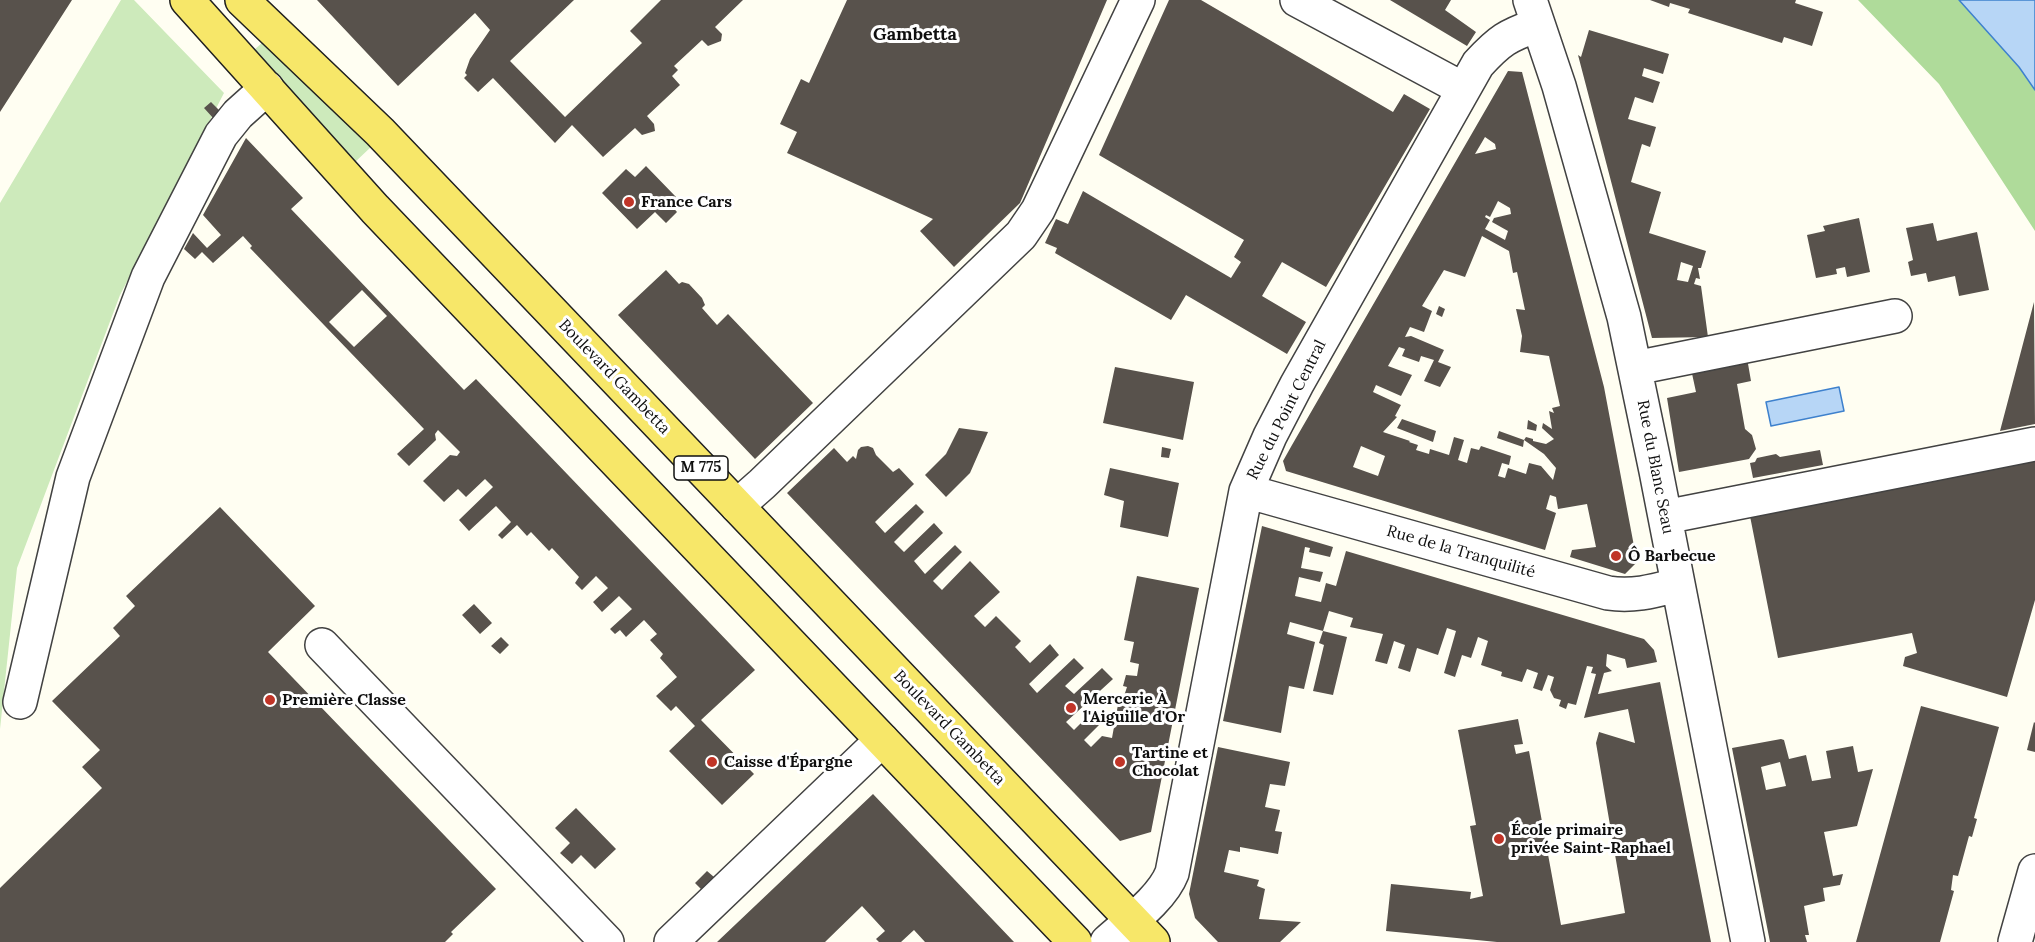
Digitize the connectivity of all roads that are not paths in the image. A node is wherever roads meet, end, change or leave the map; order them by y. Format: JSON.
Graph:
{"nodes":[{"id":1,"x":187,"y":0,"type":"edge"},
{"id":2,"x":242,"y":0,"type":"edge"},
{"id":3,"x":1138,"y":0,"type":"edge"},
{"id":4,"x":1297,"y":0,"type":"edge"},
{"id":5,"x":1533,"y":12,"type":"edge"},
{"id":6,"x":267,"y":88,"type":"junction"},
{"id":7,"x":1463,"y":89,"type":"junction"},
{"id":8,"x":1895,"y":316,"type":"dead end"},
{"id":9,"x":1635,"y":368,"type":"junction"},
{"id":10,"x":2035,"y":444,"type":"edge"},
{"id":11,"x":1246,"y":491,"type":"junction"},
{"id":12,"x":737,"y":506,"type":"junction"},
{"id":13,"x":1665,"y":517,"type":"junction"},
{"id":14,"x":1677,"y":585,"type":"junction"},
{"id":15,"x":322,"y":645,"type":"dead end"},
{"id":16,"x":20,"y":702,"type":"dead end"},
{"id":17,"x":882,"y":740,"type":"junction"},
{"id":18,"x":2035,"y":871,"type":"edge"},
{"id":19,"x":1143,"y":931,"type":"edge"},
{"id":20,"x":607,"y":942,"type":"edge"},
{"id":21,"x":671,"y":942,"type":"edge"},
{"id":22,"x":1075,"y":942,"type":"edge"},
{"id":23,"x":1107,"y":942,"type":"edge"},
{"id":24,"x":1748,"y":942,"type":"edge"},
{"id":25,"x":2014,"y":942,"type":"edge"}],
"edges":[{"from":1,"to":6,"type":"main road"},
{"from":2,"to":12,"type":"main road","name":"Boulevard Gambetta","number":"M 775"},
{"from":3,"to":12,"type":"street"},
{"from":4,"to":7,"type":"street"},
{"from":5,"to":7,"type":"street","name":"Rue du Point Central"},
{"from":5,"to":9,"type":"street","name":"Rue du Blanc Seau"},
{"from":6,"to":16,"type":"street"},
{"from":6,"to":17,"type":"main road"},
{"from":7,"to":11,"type":"street","name":"Rue du Point Central"},
{"from":8,"to":9,"type":"street"},
{"from":9,"to":13,"type":"street","name":"Rue du Blanc Seau"},
{"from":10,"to":13,"type":"street"},
{"from":11,"to":14,"type":"street","name":"Rue de la Tranquilité"},
{"from":11,"to":19,"type":"street","name":"Rue du Point Central"},
{"from":12,"to":19,"type":"main road","name":"Boulevard Gambetta","number":"M 775"},
{"from":13,"to":14,"type":"street","name":"Rue du Blanc Seau"},
{"from":14,"to":24,"type":"street","name":"Rue du Blanc Seau"},
{"from":15,"to":20,"type":"street"},
{"from":17,"to":21,"type":"street"},
{"from":17,"to":22,"type":"main road"},
{"from":18,"to":25,"type":"street"},
{"from":19,"to":23,"type":"street","name":"Rue du Point Central"}]}
